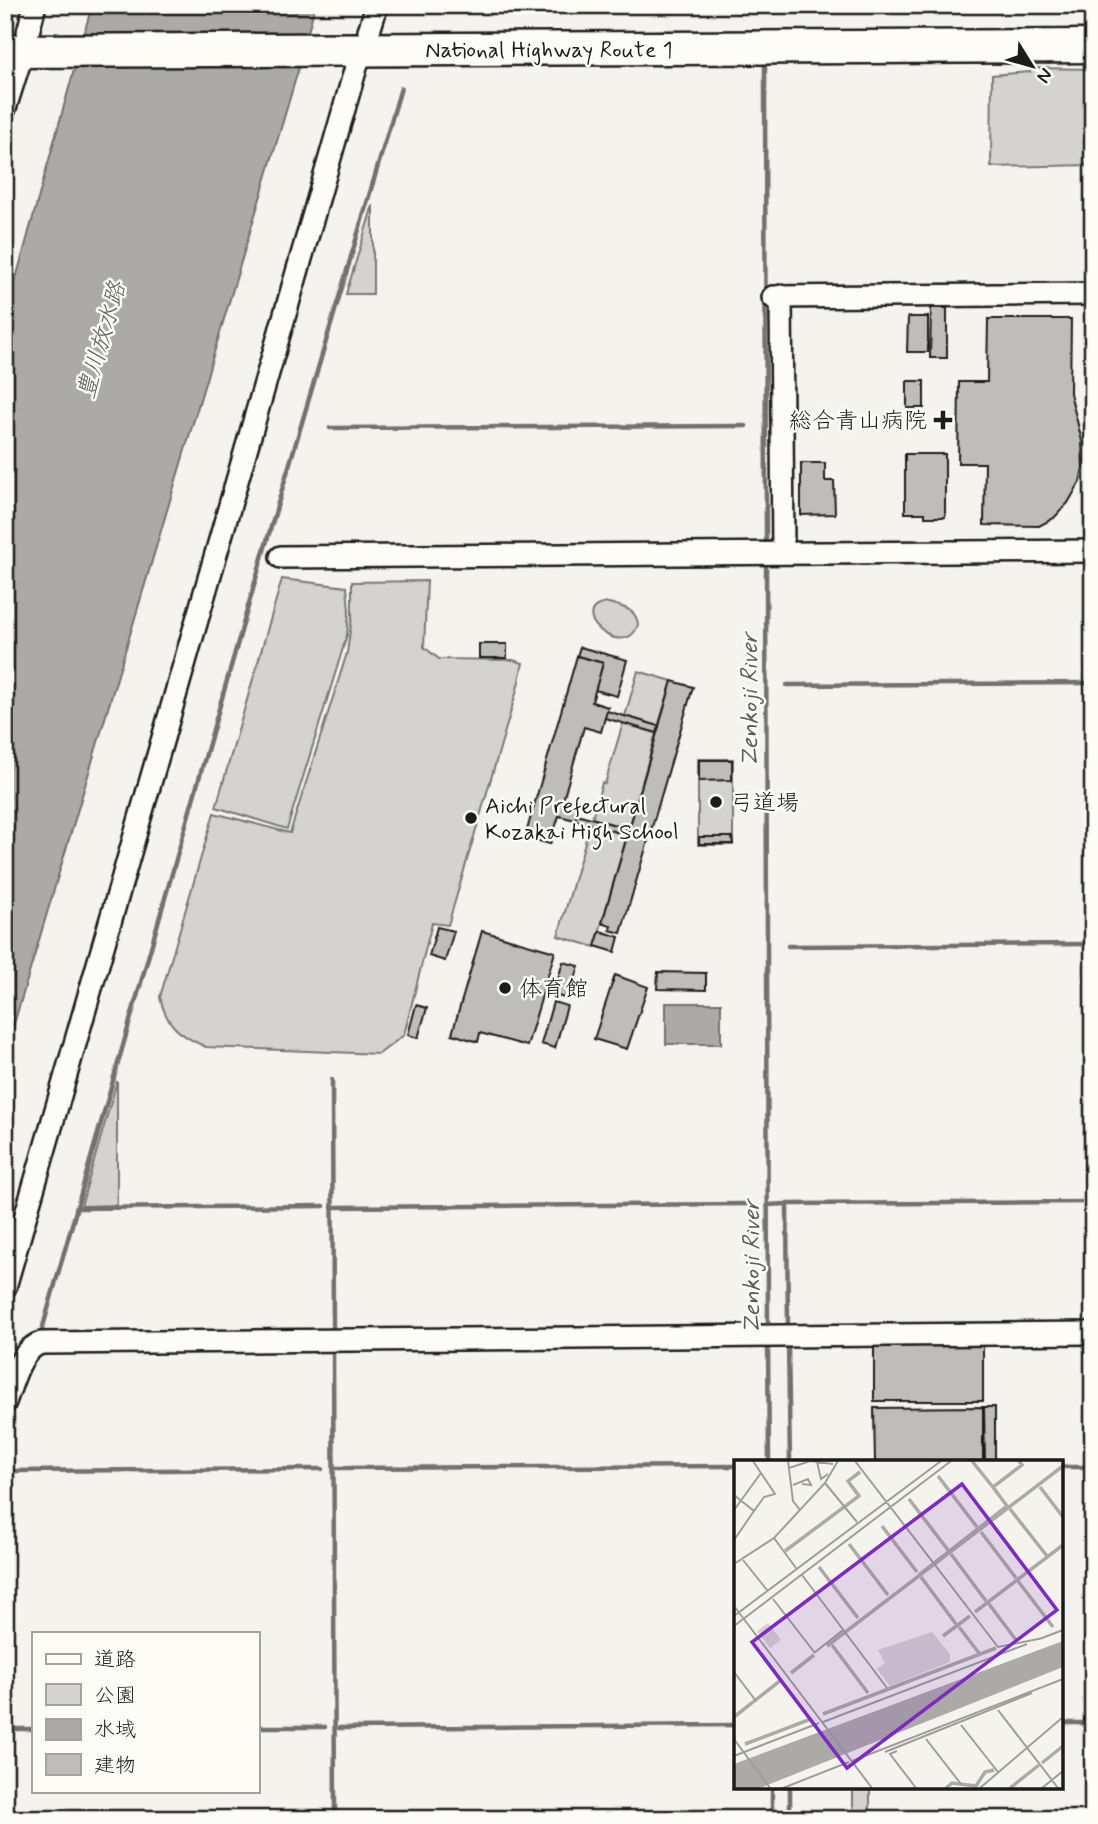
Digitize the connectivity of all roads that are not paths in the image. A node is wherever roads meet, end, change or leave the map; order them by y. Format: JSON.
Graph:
{"nodes":[{"id":1,"x":1093,"y":27,"type":"edge"},
{"id":2,"x":357,"y":34,"type":"edge"},
{"id":3,"x":28,"y":36,"type":"edge"},
{"id":4,"x":1093,"y":46,"type":"edge"},
{"id":5,"x":5,"y":108,"type":"edge"},
{"id":6,"x":1093,"y":294,"type":"edge"},
{"id":7,"x":1093,"y":551,"type":"edge"},
{"id":8,"x":770,"y":552,"type":"junction"},
{"id":9,"x":281,"y":557,"type":"dead end"},
{"id":10,"x":5,"y":1287,"type":"edge"},
{"id":11,"x":1093,"y":1333,"type":"edge"},
{"id":12,"x":5,"y":1402,"type":"edge"}],
"edges":[{"from":1,"to":2,"type":"highway","name":"National Highway Route 1"},
{"from":2,"to":3,"type":"highway","name":"National Highway Route 1"},
{"from":2,"to":4,"type":"highway","name":"National Highway Route 1"},
{"from":2,"to":10,"type":"street"},
{"from":3,"to":5,"type":"street"},
{"from":6,"to":8,"type":"street"},
{"from":7,"to":8,"type":"street"},
{"from":8,"to":9,"type":"street"},
{"from":11,"to":12,"type":"street"}]}
